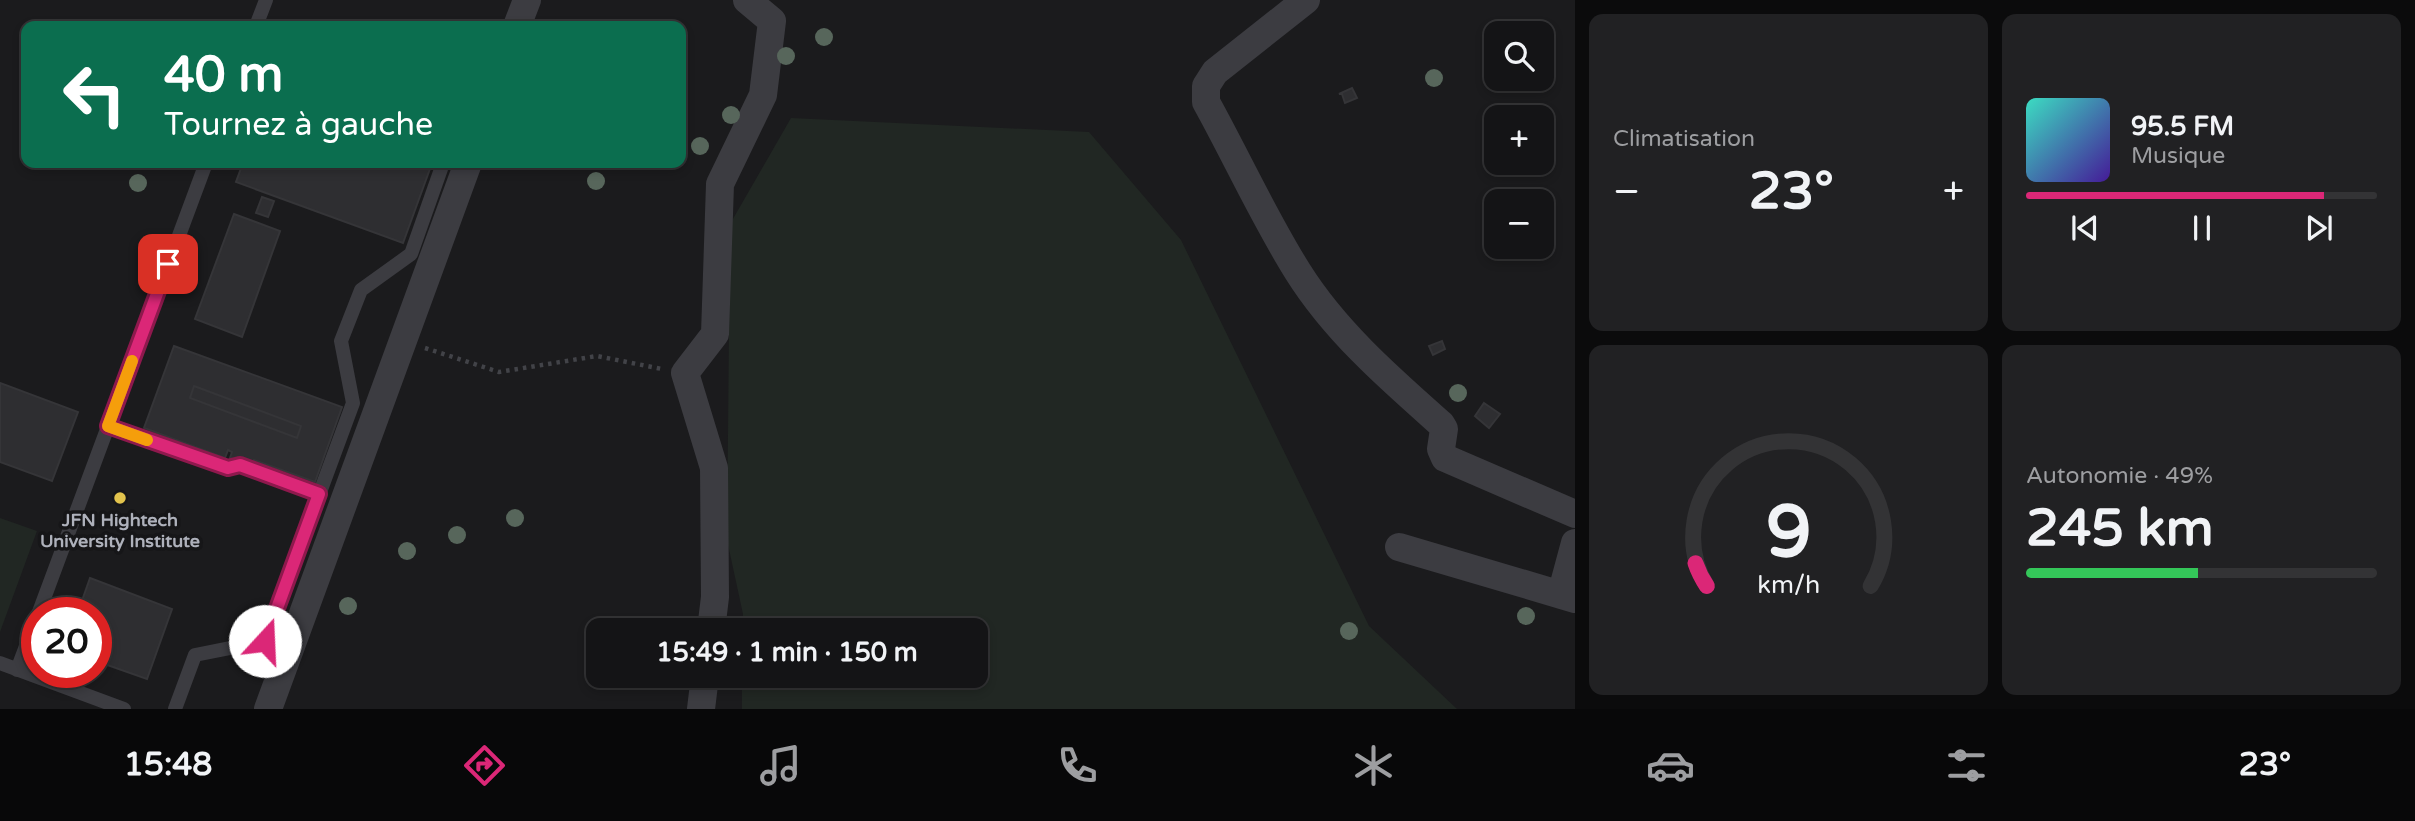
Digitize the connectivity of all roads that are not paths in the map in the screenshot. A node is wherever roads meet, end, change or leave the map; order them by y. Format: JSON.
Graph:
{"nodes":[{"id":1,"x":266,"y":0,"type":"edge"},
{"id":2,"x":527,"y":0,"type":"edge"},
{"id":3,"x":747,"y":0,"type":"edge"},
{"id":4,"x":1302,"y":1,"type":"edge"},
{"id":5,"x":258,"y":21,"type":"edge"},
{"id":6,"x":519,"y":21,"type":"edge"},
{"id":7,"x":204,"y":168,"type":"edge"},
{"id":8,"x":454,"y":168,"type":"edge"},
{"id":9,"x":454,"y":168,"type":"edge"},
{"id":10,"x":108,"y":426,"type":"junction"},
{"id":11,"x":319,"y":494,"type":"junction"},
{"id":12,"x":1575,"y":514,"type":"edge"},
{"id":13,"x":1575,"y":543,"type":"edge"},
{"id":14,"x":1398,"y":547,"type":"dead end"},
{"id":15,"x":45,"y":597,"type":"edge"},
{"id":16,"x":1568,"y":597,"type":"edge"},
{"id":17,"x":712,"y":618,"type":"edge"},
{"id":18,"x":21,"y":660,"type":"edge"},
{"id":19,"x":0,"y":663,"type":"edge"},
{"id":20,"x":17,"y":670,"type":"junction"},
{"id":21,"x":704,"y":688,"type":"edge"},
{"id":22,"x":124,"y":709,"type":"edge"},
{"id":23,"x":175,"y":709,"type":"edge"},
{"id":24,"x":268,"y":709,"type":"edge"},
{"id":25,"x":701,"y":709,"type":"edge"}],
"edges":[{"from":1,"to":5,"type":"lane"},
{"from":2,"to":6,"type":"street"},
{"from":3,"to":17,"type":"street"},
{"from":4,"to":12,"type":"street"},
{"from":7,"to":10,"type":"lane"},
{"from":8,"to":24,"type":"street"},
{"from":9,"to":11,"type":"lane"},
{"from":10,"to":11,"type":"lane"},
{"from":10,"to":15,"type":"lane"},
{"from":11,"to":23,"type":"lane"},
{"from":13,"to":16,"type":"street"},
{"from":14,"to":16,"type":"street"},
{"from":18,"to":20,"type":"lane"},
{"from":19,"to":20,"type":"lane"},
{"from":20,"to":22,"type":"lane"},
{"from":21,"to":25,"type":"street"}]}
